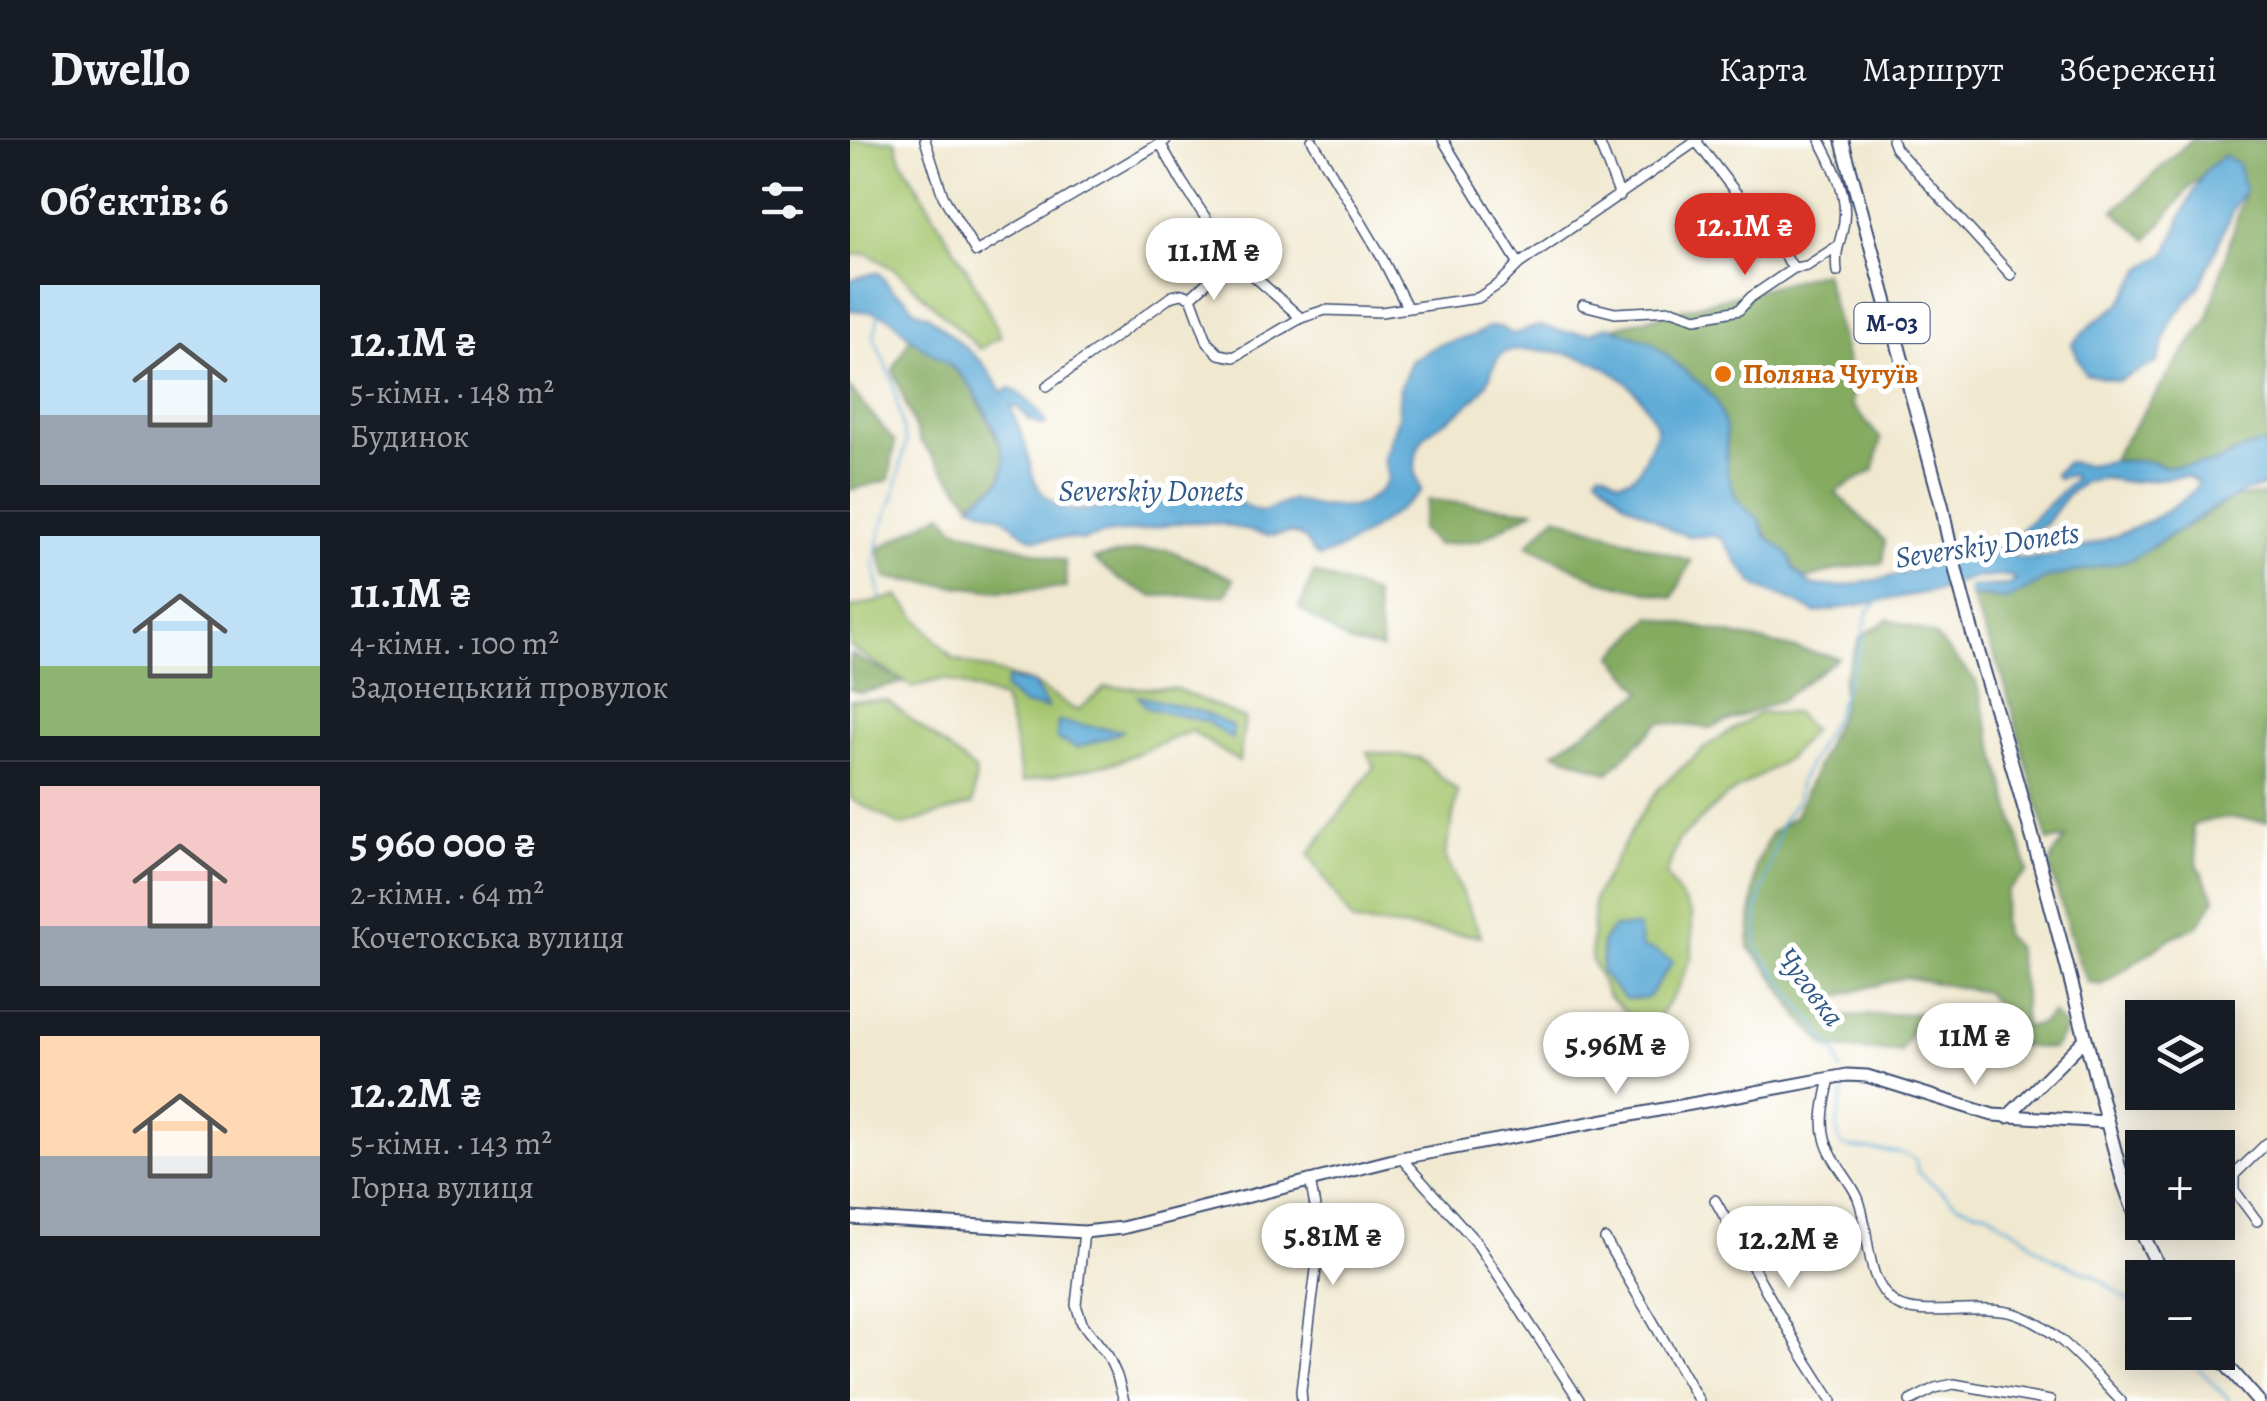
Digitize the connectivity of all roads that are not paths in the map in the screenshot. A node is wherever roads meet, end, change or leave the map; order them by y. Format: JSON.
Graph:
{"nodes":[{"id":1,"x":925,"y":140,"type":"edge"},
{"id":2,"x":1312,"y":140,"type":"edge"},
{"id":3,"x":1443,"y":140,"type":"edge"},
{"id":4,"x":1598,"y":140,"type":"edge"},
{"id":5,"x":1820,"y":140,"type":"edge"},
{"id":6,"x":1842,"y":140,"type":"edge"},
{"id":7,"x":1892,"y":140,"type":"edge"},
{"id":8,"x":1697,"y":141,"type":"edge"},
{"id":9,"x":1163,"y":142,"type":"edge"},
{"id":10,"x":1620,"y":196,"type":"junction"},
{"id":11,"x":1837,"y":247,"type":"junction"},
{"id":12,"x":1230,"y":255,"type":"junction"},
{"id":13,"x":1519,"y":264,"type":"junction"},
{"id":14,"x":1794,"y":268,"type":"junction"},
{"id":15,"x":1837,"y":272,"type":"dead end"},
{"id":16,"x":2012,"y":275,"type":"dead end"},
{"id":17,"x":1191,"y":297,"type":"junction"},
{"id":18,"x":1584,"y":306,"type":"dead end"},
{"id":19,"x":1407,"y":307,"type":"junction"},
{"id":20,"x":1301,"y":318,"type":"junction"},
{"id":21,"x":1047,"y":386,"type":"dead end"},
{"id":22,"x":2085,"y":1039,"type":"junction"},
{"id":23,"x":1839,"y":1076,"type":"junction"},
{"id":24,"x":2007,"y":1117,"type":"junction"},
{"id":25,"x":2106,"y":1122,"type":"junction"},
{"id":26,"x":2267,"y":1142,"type":"edge"},
{"id":27,"x":1401,"y":1158,"type":"junction"},
{"id":28,"x":1310,"y":1180,"type":"junction"},
{"id":29,"x":1714,"y":1200,"type":"dead end"},
{"id":30,"x":850,"y":1218,"type":"edge"},
{"id":31,"x":2257,"y":1221,"type":"dead end"},
{"id":32,"x":1084,"y":1232,"type":"junction"},
{"id":33,"x":1605,"y":1239,"type":"dead end"},
{"id":34,"x":2156,"y":1260,"type":"edge"},
{"id":35,"x":2231,"y":1370,"type":"edge"},
{"id":36,"x":1989,"y":1389,"type":"junction"},
{"id":37,"x":1124,"y":1401,"type":"edge"},
{"id":38,"x":1302,"y":1401,"type":"edge"},
{"id":39,"x":1580,"y":1401,"type":"edge"},
{"id":40,"x":1699,"y":1401,"type":"edge"},
{"id":41,"x":1832,"y":1401,"type":"edge"},
{"id":42,"x":1910,"y":1401,"type":"edge"},
{"id":43,"x":1990,"y":1401,"type":"edge"},
{"id":44,"x":2050,"y":1401,"type":"edge"},
{"id":45,"x":2121,"y":1401,"type":"edge"},
{"id":46,"x":2258,"y":1401,"type":"edge"}],
"edges":[{"from":1,"to":9,"type":"street"},
{"from":2,"to":19,"type":"street"},
{"from":3,"to":13,"type":"street"},
{"from":4,"to":10,"type":"street"},
{"from":5,"to":11,"type":"street"},
{"from":6,"to":22,"type":"highway","number":"М-03"},
{"from":7,"to":16,"type":"street"},
{"from":8,"to":10,"type":"street"},
{"from":8,"to":14,"type":"street"},
{"from":9,"to":12,"type":"street"},
{"from":10,"to":13,"type":"street"},
{"from":11,"to":14,"type":"street"},
{"from":11,"to":15,"type":"street"},
{"from":12,"to":17,"type":"street"},
{"from":12,"to":20,"type":"street"},
{"from":13,"to":19,"type":"street"},
{"from":14,"to":18,"type":"street"},
{"from":17,"to":20,"type":"street"},
{"from":17,"to":21,"type":"street"},
{"from":19,"to":20,"type":"street"},
{"from":22,"to":24,"type":"main road"},
{"from":22,"to":25,"type":"highway","number":"М-03"},
{"from":23,"to":24,"type":"main road"},
{"from":23,"to":27,"type":"main road"},
{"from":23,"to":45,"type":"street"},
{"from":24,"to":25,"type":"main road"},
{"from":25,"to":34,"type":"highway","number":"М-03"},
{"from":26,"to":31,"type":"street"},
{"from":27,"to":28,"type":"main road"},
{"from":27,"to":39,"type":"street"},
{"from":28,"to":32,"type":"main road"},
{"from":28,"to":38,"type":"street"},
{"from":29,"to":41,"type":"street"},
{"from":30,"to":32,"type":"main road"},
{"from":32,"to":37,"type":"street"},
{"from":33,"to":40,"type":"street"},
{"from":35,"to":46,"type":"highway"},
{"from":36,"to":42,"type":"street"},
{"from":36,"to":43,"type":"street"},
{"from":36,"to":44,"type":"street"}]}
